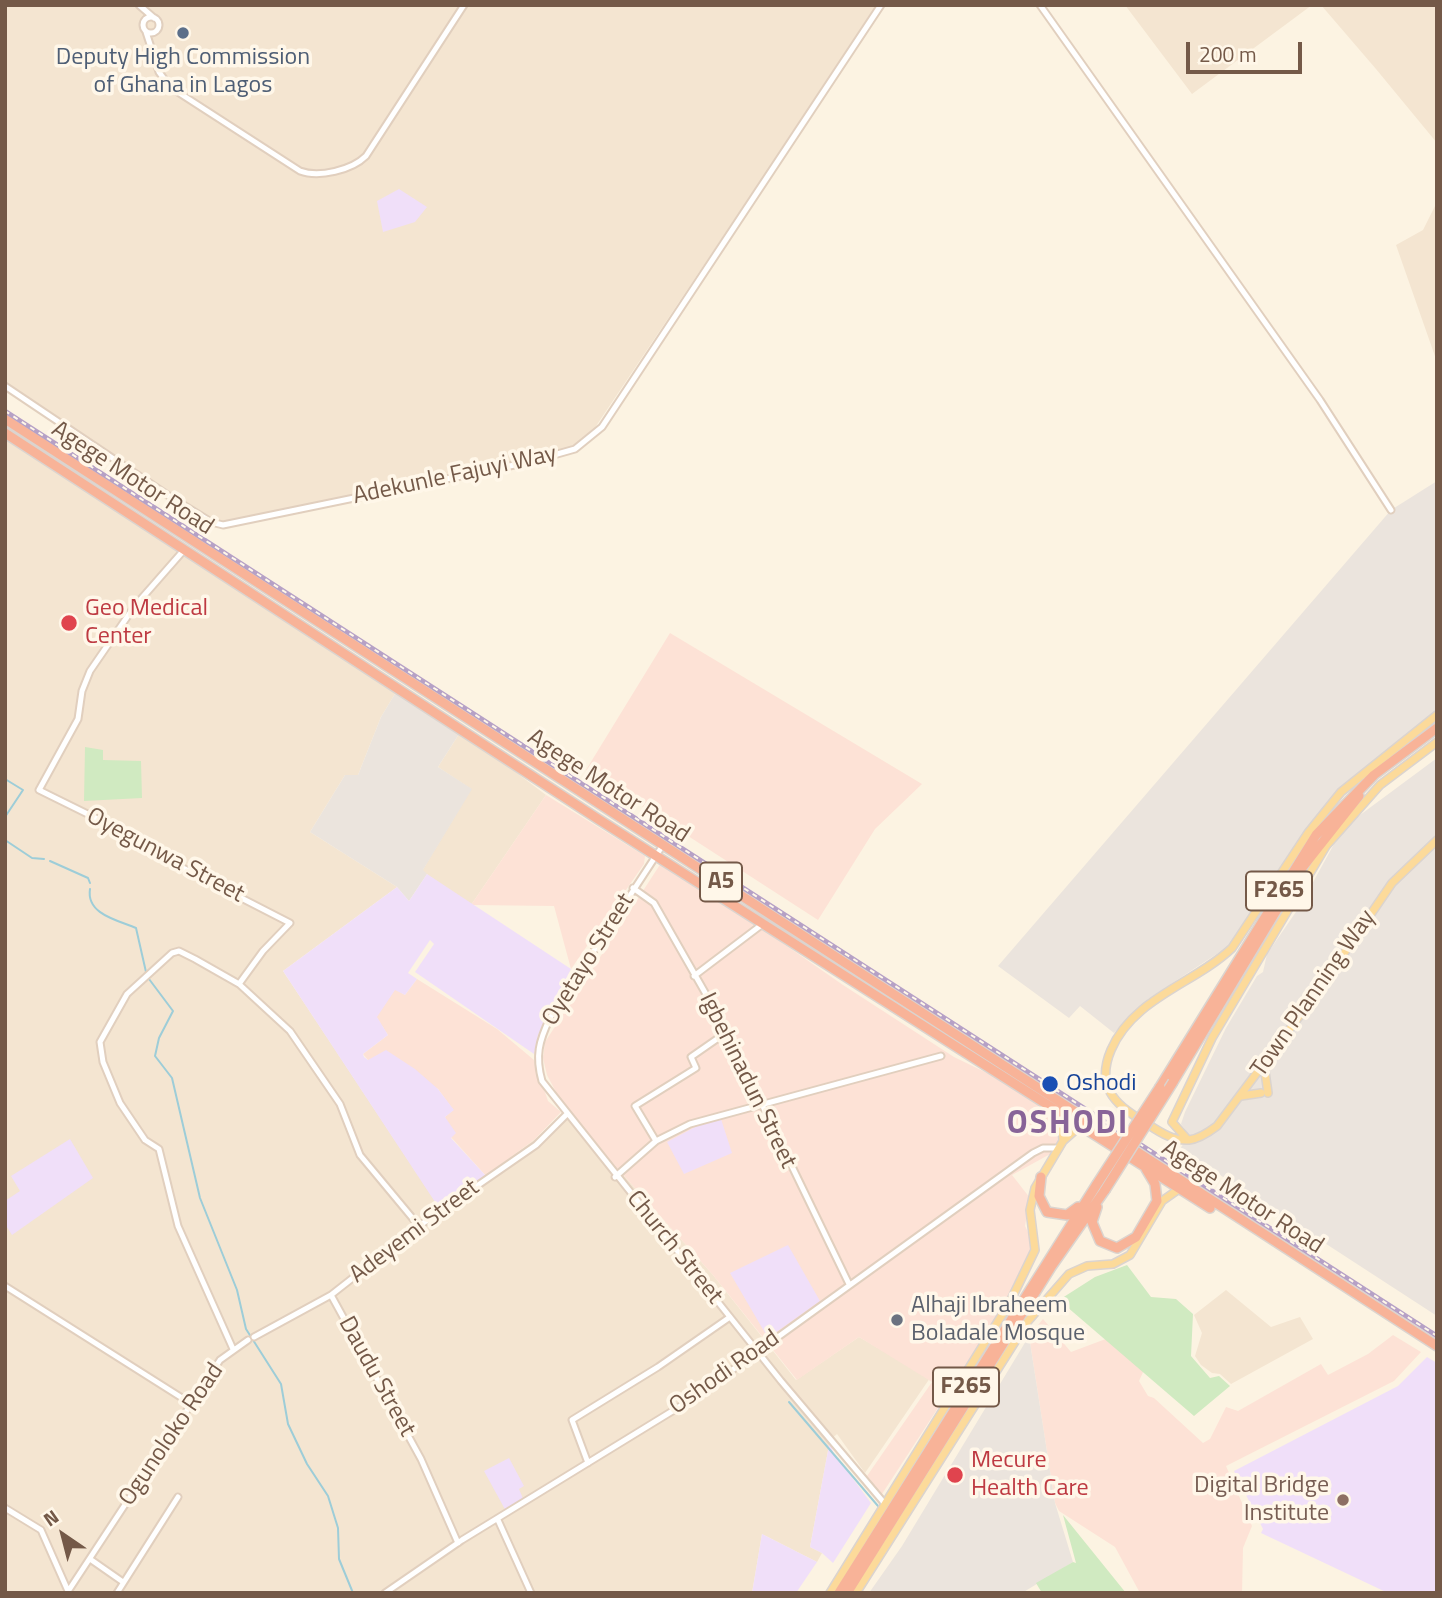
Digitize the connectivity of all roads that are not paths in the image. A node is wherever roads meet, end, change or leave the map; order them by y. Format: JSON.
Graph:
{"nodes":[{"id":1,"x":464,"y":5,"type":"edge"},
{"id":2,"x":881,"y":5,"type":"edge"},
{"id":3,"x":1040,"y":5,"type":"edge"},
{"id":4,"x":141,"y":6,"type":"edge"},
{"id":5,"x":154,"y":18,"type":"junction"},
{"id":6,"x":146,"y":19,"type":"junction"},
{"id":7,"x":158,"y":29,"type":"junction"},
{"id":8,"x":146,"y":32,"type":"junction"},
{"id":9,"x":152,"y":46,"type":"junction"},
{"id":10,"x":5,"y":387,"type":"edge"},
{"id":11,"x":5,"y":419,"type":"edge"},
{"id":12,"x":5,"y":433,"type":"edge"},
{"id":13,"x":1391,"y":510,"type":"dead end"},
{"id":14,"x":184,"y":550,"type":"junction"},
{"id":15,"x":1437,"y":715,"type":"edge"},
{"id":16,"x":1437,"y":728,"type":"edge"},
{"id":17,"x":1437,"y":734,"type":"edge"},
{"id":18,"x":1437,"y":742,"type":"edge"},
{"id":19,"x":1437,"y":840,"type":"edge"},
{"id":20,"x":663,"y":845,"type":"junction"},
{"id":21,"x":656,"y":855,"type":"junction"},
{"id":22,"x":1301,"y":869,"type":"junction"},
{"id":23,"x":1282,"y":880,"type":"junction"},
{"id":24,"x":633,"y":888,"type":"junction"},
{"id":25,"x":1295,"y":890,"type":"junction"},
{"id":26,"x":1270,"y":900,"type":"junction"},
{"id":27,"x":764,"y":923,"type":"junction"},
{"id":28,"x":694,"y":976,"type":"junction"},
{"id":29,"x":239,"y":985,"type":"junction"},
{"id":30,"x":727,"y":1032,"type":"junction"},
{"id":31,"x":941,"y":1056,"type":"dead end"},
{"id":32,"x":1264,"y":1065,"type":"junction"},
{"id":33,"x":1241,"y":1097,"type":"junction"},
{"id":34,"x":760,"y":1104,"type":"junction"},
{"id":35,"x":1048,"y":1104,"type":"junction"},
{"id":36,"x":566,"y":1115,"type":"junction"},
{"id":37,"x":1172,"y":1122,"type":"junction"},
{"id":38,"x":1081,"y":1125,"type":"junction"},
{"id":39,"x":1152,"y":1127,"type":"junction"},
{"id":40,"x":1187,"y":1140,"type":"junction"},
{"id":41,"x":656,"y":1141,"type":"junction"},
{"id":42,"x":1061,"y":1145,"type":"junction"},
{"id":43,"x":1144,"y":1167,"type":"junction"},
{"id":44,"x":615,"y":1177,"type":"junction"},
{"id":45,"x":1041,"y":1177,"type":"junction"},
{"id":46,"x":1101,"y":1187,"type":"junction"},
{"id":47,"x":1179,"y":1189,"type":"junction"},
{"id":48,"x":419,"y":1226,"type":"junction"},
{"id":49,"x":1248,"y":1229,"type":"junction"},
{"id":50,"x":849,"y":1284,"type":"junction"},
{"id":51,"x":5,"y":1286,"type":"edge"},
{"id":52,"x":331,"y":1295,"type":"junction"},
{"id":53,"x":730,"y":1317,"type":"junction"},
{"id":54,"x":1437,"y":1346,"type":"edge"},
{"id":55,"x":233,"y":1349,"type":"junction"},
{"id":56,"x":757,"y":1351,"type":"junction"},
{"id":57,"x":1437,"y":1353,"type":"edge"},
{"id":58,"x":190,"y":1403,"type":"junction"},
{"id":59,"x":588,"y":1463,"type":"junction"},
{"id":60,"x":178,"y":1497,"type":"dead end"},
{"id":61,"x":885,"y":1504,"type":"junction"},
{"id":62,"x":5,"y":1508,"type":"edge"},
{"id":63,"x":498,"y":1520,"type":"junction"},
{"id":64,"x":458,"y":1543,"type":"junction"},
{"id":65,"x":90,"y":1559,"type":"junction"},
{"id":66,"x":123,"y":1581,"type":"junction"},
{"id":67,"x":68,"y":1592,"type":"edge"},
{"id":68,"x":117,"y":1593,"type":"edge"},
{"id":69,"x":385,"y":1593,"type":"edge"},
{"id":70,"x":531,"y":1593,"type":"edge"},
{"id":71,"x":830,"y":1593,"type":"edge"},
{"id":72,"x":839,"y":1593,"type":"edge"},
{"id":73,"x":847,"y":1593,"type":"edge"},
{"id":74,"x":856,"y":1593,"type":"edge"}],
"edges":[{"from":1,"to":9,"type":"street"},
{"from":2,"to":10,"type":"street","name":"Adekunle Fajuyi Way"},
{"from":3,"to":13,"type":"street"},
{"from":4,"to":5,"type":"street"},
{"from":4,"to":6,"type":"street"},
{"from":5,"to":6,"type":"street"},
{"from":5,"to":7,"type":"street"},
{"from":6,"to":8,"type":"street"},
{"from":7,"to":8,"type":"street"},
{"from":7,"to":9,"type":"street"},
{"from":8,"to":9,"type":"street"},
{"from":11,"to":20,"type":"highway","name":"Agege Motor Road","number":"A5"},
{"from":12,"to":14,"type":"highway","name":"Agege Motor Road","number":"A5"},
{"from":14,"to":21,"type":"highway","name":"Agege Motor Road","number":"A5"},
{"from":14,"to":29,"type":"street","name":"Oyegunwa Street"},
{"from":15,"to":23,"type":"main road"},
{"from":16,"to":23,"type":"highway","number":"F265"},
{"from":17,"to":22,"type":"highway","number":"F265"},
{"from":18,"to":25,"type":"main road"},
{"from":19,"to":32,"type":"main road","name":"Town Planning Way"},
{"from":20,"to":21,"type":"street","name":"Oyetayo Street"},
{"from":20,"to":49,"type":"highway","name":"Agege Motor Road","number":"A5"},
{"from":21,"to":24,"type":"street","name":"Oyetayo Street"},
{"from":21,"to":27,"type":"highway","name":"Agege Motor Road","number":"A5"},
{"from":22,"to":25,"type":"highway","number":"F265"},
{"from":22,"to":25,"type":"highway"},
{"from":23,"to":26,"type":"highway","number":"F265"},
{"from":24,"to":28,"type":"street","name":"Igbehinadun Street"},
{"from":24,"to":36,"type":"street","name":"Oyetayo Street"},
{"from":25,"to":37,"type":"main road"},
{"from":25,"to":46,"type":"highway","number":"F265","bridge":true},
{"from":26,"to":39,"type":"main road"},
{"from":26,"to":46,"type":"highway","number":"F265","bridge":true},
{"from":27,"to":28,"type":"street"},
{"from":27,"to":35,"type":"highway","name":"Agege Motor Road","number":"A5"},
{"from":28,"to":30,"type":"street","name":"Igbehinadun Street"},
{"from":29,"to":48,"type":"street"},
{"from":29,"to":55,"type":"street"},
{"from":30,"to":34,"type":"street","name":"Igbehinadun Street"},
{"from":30,"to":41,"type":"street"},
{"from":31,"to":34,"type":"street"},
{"from":32,"to":33,"type":"main road","name":"Town Planning Way"},
{"from":32,"to":33,"type":"main road"},
{"from":33,"to":40,"type":"main road","name":"Town Planning Way"},
{"from":34,"to":41,"type":"street"},
{"from":34,"to":50,"type":"street","name":"Igbehinadun Street"},
{"from":35,"to":38,"type":"highway","name":"Agege Motor Road","number":"A5"},
{"from":35,"to":42,"type":"main road"},
{"from":36,"to":44,"type":"street","name":"Church Street"},
{"from":36,"to":48,"type":"street","name":"Adeyemi Street"},
{"from":37,"to":39,"type":"main road"},
{"from":37,"to":40,"type":"main road"},
{"from":38,"to":42,"type":"main road"},
{"from":38,"to":43,"type":"highway","name":"Agege Motor Road","number":"A5"},
{"from":39,"to":40,"type":"main road"},
{"from":41,"to":44,"type":"street"},
{"from":42,"to":45,"type":"main road"},
{"from":42,"to":50,"type":"street","name":"Oshodi Road"},
{"from":43,"to":46,"type":"highway"},
{"from":43,"to":47,"type":"highway","name":"Agege Motor Road","number":"A5"},
{"from":44,"to":53,"type":"street","name":"Church Street"},
{"from":45,"to":46,"type":"highway"},
{"from":45,"to":61,"type":"main road"},
{"from":46,"to":72,"type":"highway","number":"F265"},
{"from":46,"to":73,"type":"highway","number":"F265"},
{"from":47,"to":49,"type":"highway","name":"Agege Motor Road","number":"A5"},
{"from":47,"to":74,"type":"main road"},
{"from":48,"to":52,"type":"street","name":"Adeyemi Street"},
{"from":49,"to":54,"type":"highway","name":"Agege Motor Road","number":"A5"},
{"from":49,"to":57,"type":"highway","name":"Agege Motor Road","number":"A5"},
{"from":50,"to":56,"type":"street","name":"Oshodi Road"},
{"from":51,"to":58,"type":"street"},
{"from":52,"to":55,"type":"street","name":"Adeyemi Street"},
{"from":52,"to":64,"type":"street","name":"Daudu Street"},
{"from":53,"to":56,"type":"street","name":"Church Street"},
{"from":53,"to":59,"type":"street"},
{"from":55,"to":58,"type":"street","name":"Ogunoloko Road"},
{"from":56,"to":59,"type":"street","name":"Oshodi Road"},
{"from":56,"to":61,"type":"street","name":"Church Street"},
{"from":58,"to":65,"type":"street","name":"Ogunoloko Road"},
{"from":59,"to":63,"type":"street","name":"Oshodi Road"},
{"from":60,"to":66,"type":"street"},
{"from":61,"to":71,"type":"main road"},
{"from":62,"to":67,"type":"street"},
{"from":63,"to":64,"type":"street","name":"Oshodi Road"},
{"from":63,"to":70,"type":"street"},
{"from":64,"to":69,"type":"street","name":"Oshodi Road"},
{"from":65,"to":66,"type":"street"},
{"from":65,"to":67,"type":"street","name":"Ogunoloko Road"},
{"from":66,"to":68,"type":"street"}]}
